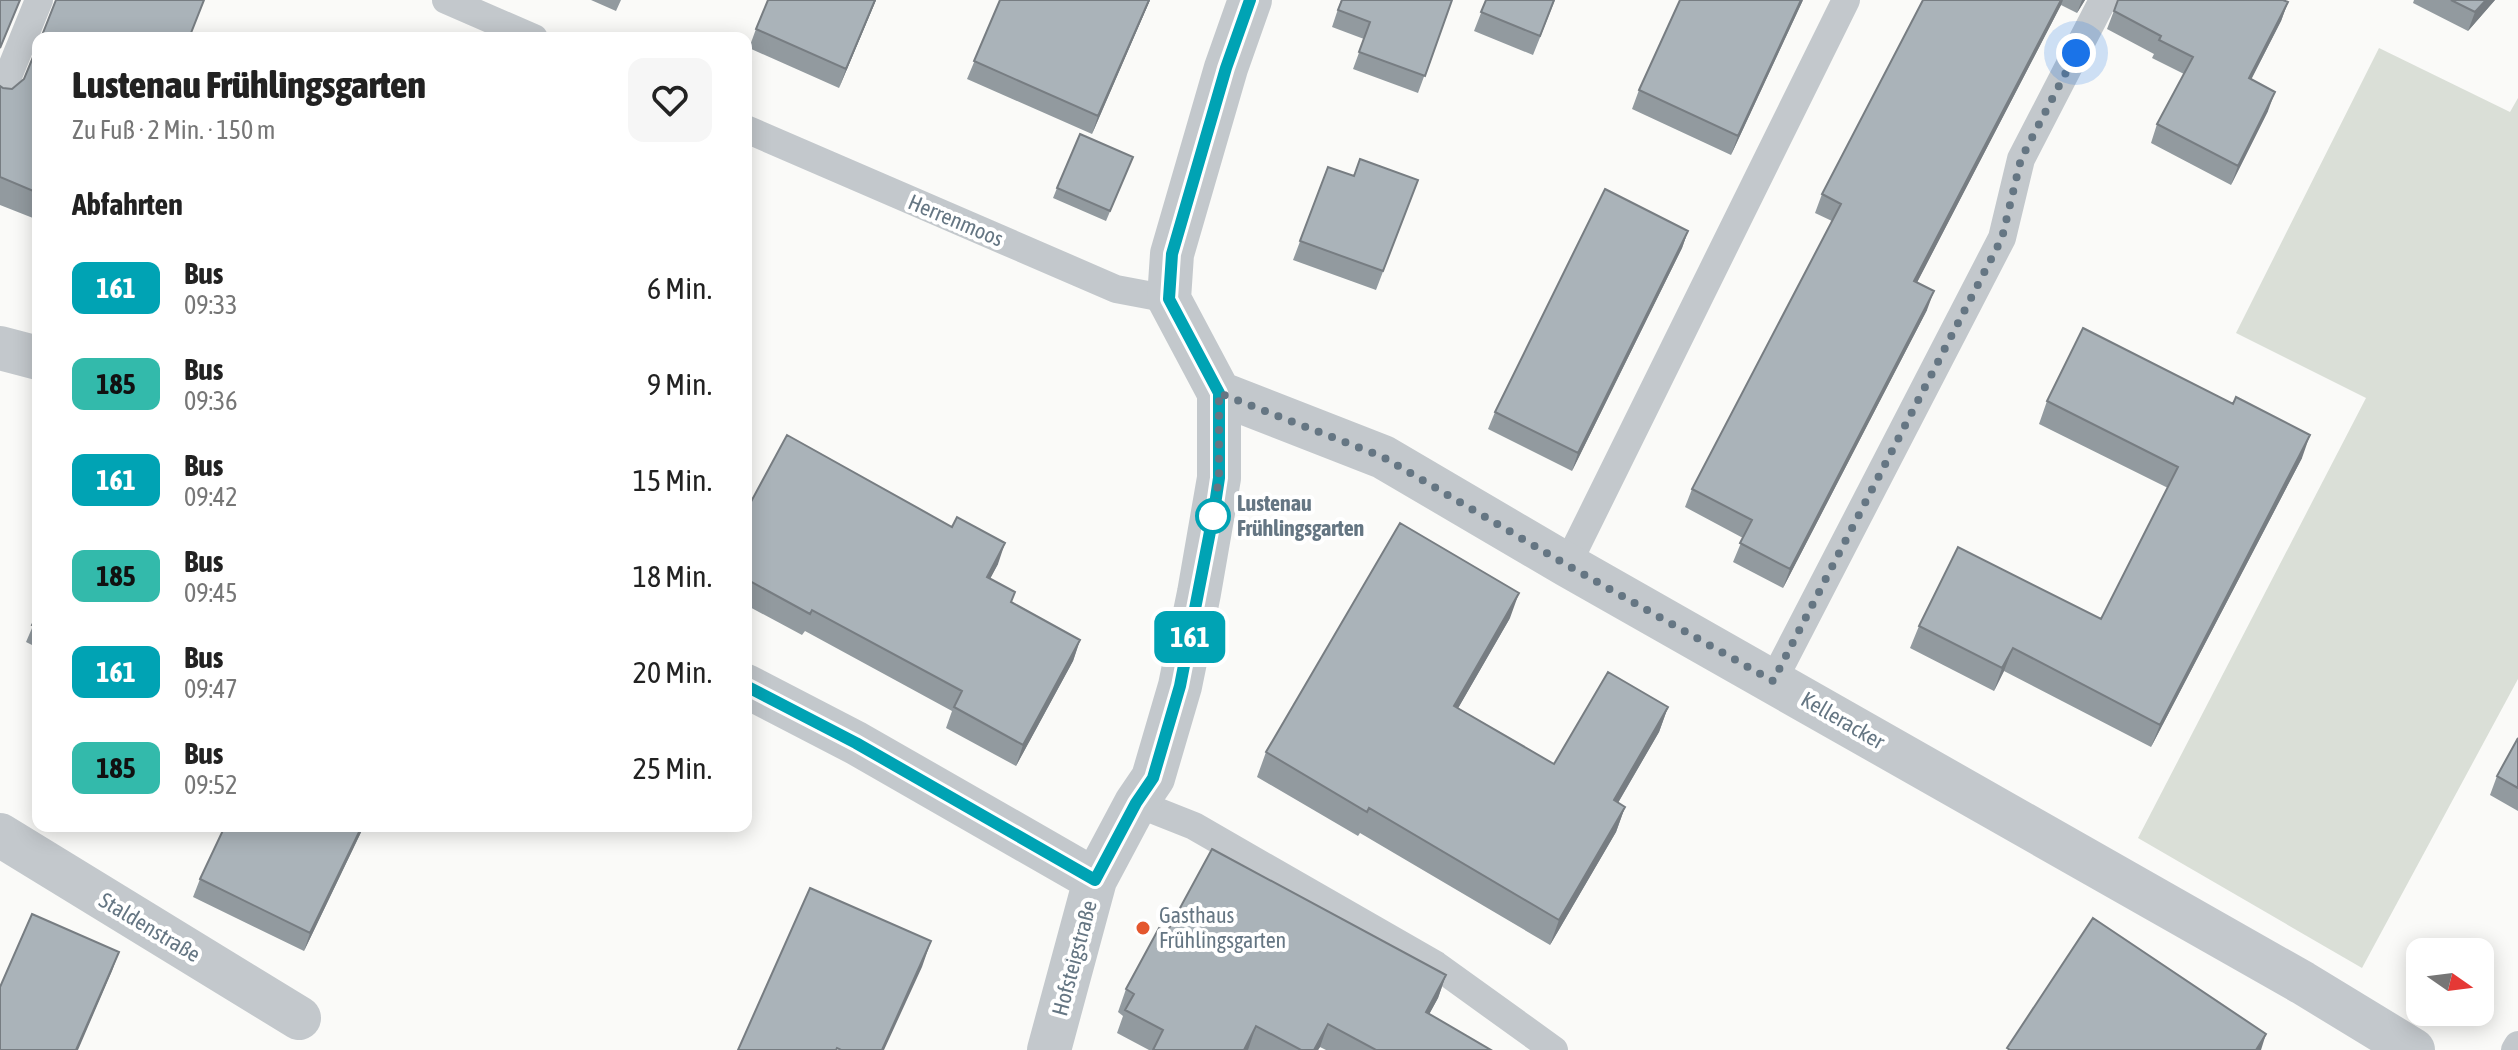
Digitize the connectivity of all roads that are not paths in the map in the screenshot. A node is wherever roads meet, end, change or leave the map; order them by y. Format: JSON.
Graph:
{"nodes":[{"id":1,"x":39,"y":0,"type":"edge"},
{"id":2,"x":446,"y":0,"type":"edge"},
{"id":3,"x":1250,"y":0,"type":"edge"},
{"id":4,"x":1846,"y":0,"type":"edge"},
{"id":5,"x":2103,"y":0,"type":"edge"},
{"id":6,"x":520,"y":32,"type":"edge"},
{"id":7,"x":0,"y":96,"type":"edge"},
{"id":8,"x":752,"y":132,"type":"edge"},
{"id":9,"x":1169,"y":299,"type":"junction"},
{"id":10,"x":0,"y":348,"type":"edge"},
{"id":11,"x":32,"y":356,"type":"edge"},
{"id":12,"x":1219,"y":393,"type":"junction"},
{"id":13,"x":1567,"y":565,"type":"junction"},
{"id":14,"x":1773,"y":681,"type":"junction"},
{"id":15,"x":752,"y":689,"type":"edge"},
{"id":16,"x":1136,"y":803,"type":"junction"},
{"id":17,"x":0,"y":835,"type":"edge"},
{"id":18,"x":1095,"y":880,"type":"junction"},
{"id":19,"x":299,"y":1018,"type":"dead end"},
{"id":20,"x":1049,"y":1050,"type":"edge"},
{"id":21,"x":1554,"y":1050,"type":"edge"},
{"id":22,"x":2413,"y":1050,"type":"edge"}],
"edges":[{"from":1,"to":7,"type":"lane"},
{"from":2,"to":6,"type":"lane"},
{"from":3,"to":9,"type":"street"},
{"from":4,"to":13,"type":"lane"},
{"from":5,"to":14,"type":"lane"},
{"from":8,"to":9,"type":"lane","name":"Herrenmoos"},
{"from":9,"to":12,"type":"street","name":"Hofsteigstraße"},
{"from":10,"to":11,"type":"street"},
{"from":12,"to":13,"type":"street","name":"Kelleracker"},
{"from":12,"to":16,"type":"street","name":"Hofsteigstraße"},
{"from":13,"to":14,"type":"street","name":"Kelleracker"},
{"from":14,"to":22,"type":"street","name":"Kelleracker"},
{"from":15,"to":18,"type":"street"},
{"from":16,"to":18,"type":"street","name":"Hofsteigstraße"},
{"from":16,"to":21,"type":"lane"},
{"from":17,"to":19,"type":"street","name":"Staldenstraße"},
{"from":18,"to":20,"type":"street","name":"Hofsteigstraße"}]}
